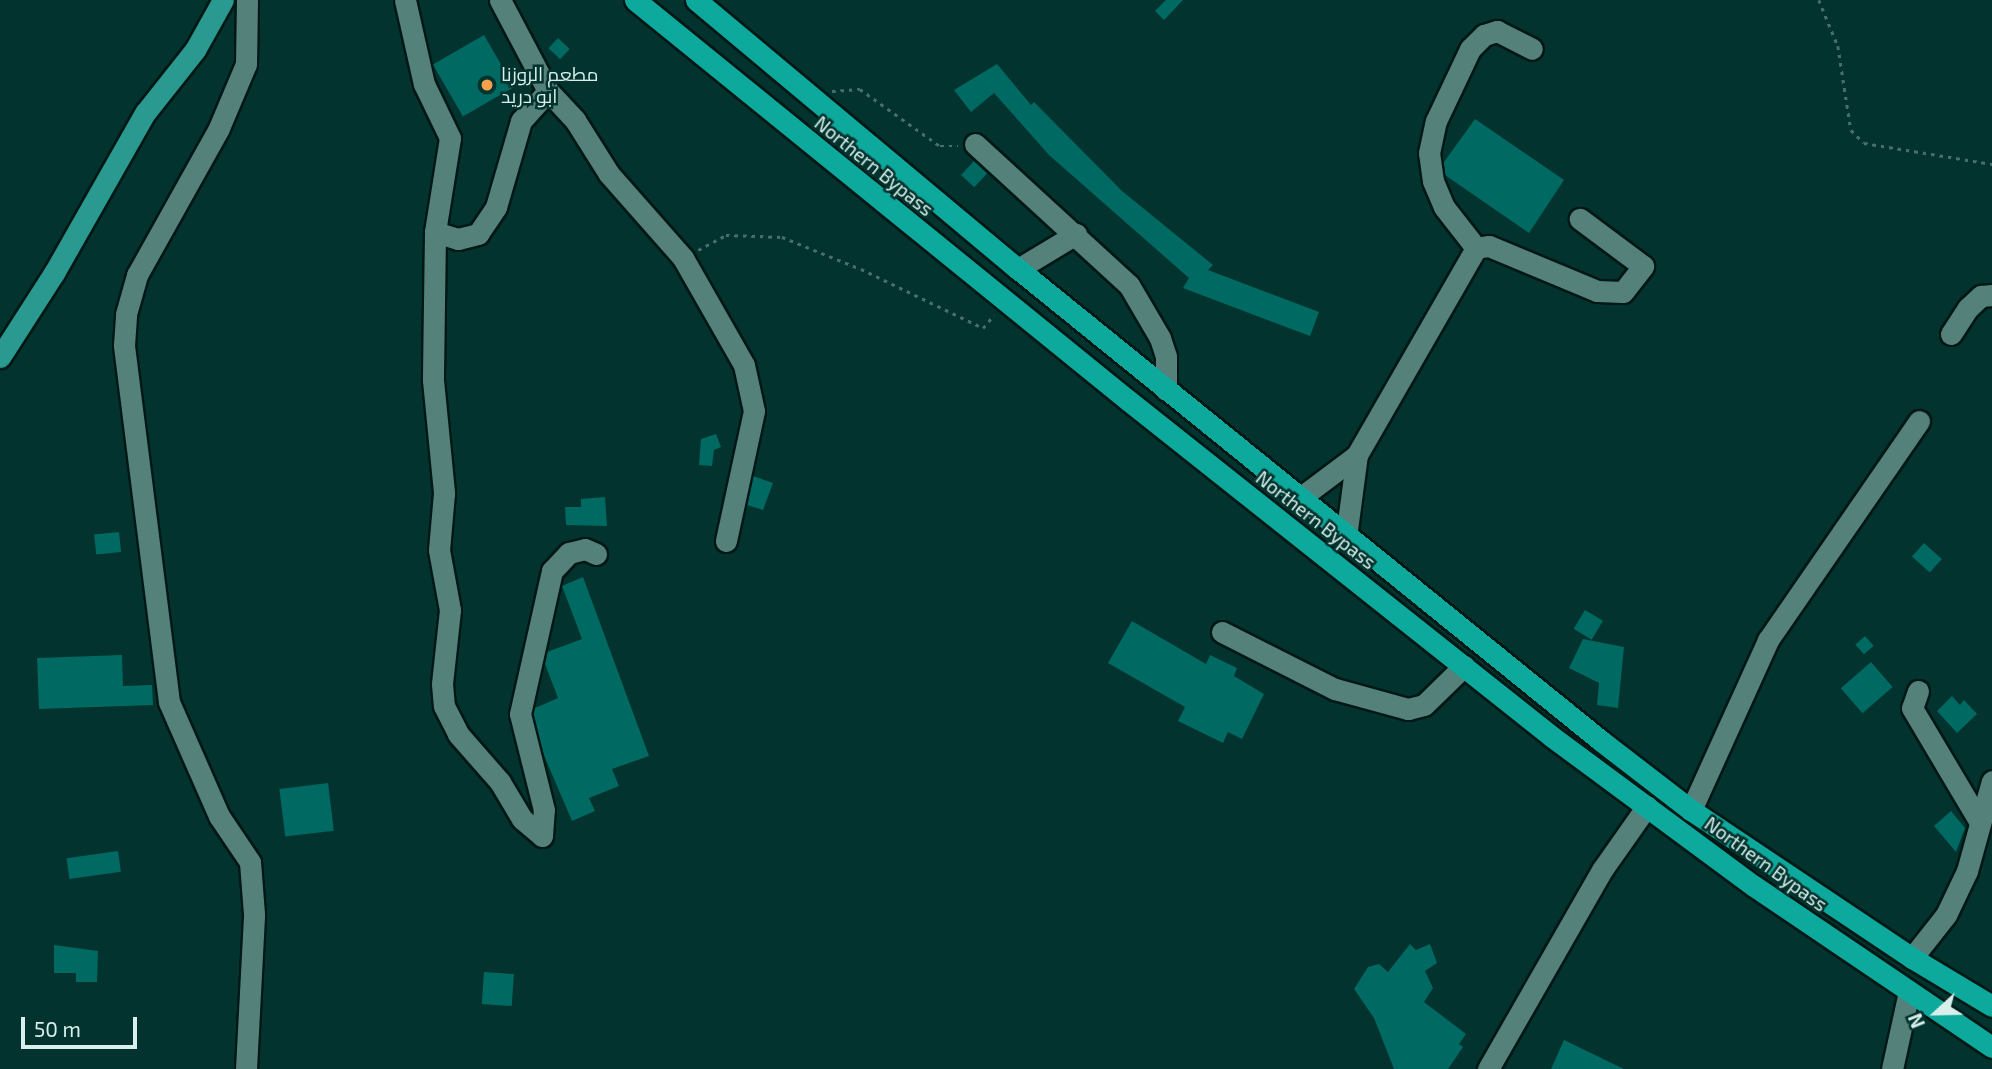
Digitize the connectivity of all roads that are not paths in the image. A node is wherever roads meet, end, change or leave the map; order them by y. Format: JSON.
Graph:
{"nodes":[{"id":1,"x":223,"y":0,"type":"edge"},
{"id":2,"x":247,"y":0,"type":"edge"},
{"id":3,"x":405,"y":0,"type":"edge"},
{"id":4,"x":500,"y":0,"type":"edge"},
{"id":5,"x":635,"y":0,"type":"edge"},
{"id":6,"x":696,"y":0,"type":"edge"},
{"id":7,"x":1532,"y":49,"type":"dead end"},
{"id":8,"x":548,"y":91,"type":"junction"},
{"id":9,"x":975,"y":144,"type":"road end"},
{"id":10,"x":1580,"y":219,"type":"dead end"},
{"id":11,"x":435,"y":232,"type":"junction"},
{"id":12,"x":1076,"y":234,"type":"junction"},
{"id":13,"x":1476,"y":248,"type":"junction"},
{"id":14,"x":1018,"y":269,"type":"junction"},
{"id":15,"x":1992,"y":295,"type":"edge"},
{"id":16,"x":1951,"y":334,"type":"dead end"},
{"id":17,"x":0,"y":357,"type":"edge"},
{"id":18,"x":1166,"y":390,"type":"junction"},
{"id":19,"x":1919,"y":421,"type":"dead end"},
{"id":20,"x":1357,"y":455,"type":"junction"},
{"id":21,"x":1300,"y":498,"type":"junction"},
{"id":22,"x":1346,"y":537,"type":"junction"},
{"id":23,"x":726,"y":541,"type":"dead end"},
{"id":24,"x":596,"y":554,"type":"dead end"},
{"id":25,"x":1222,"y":632,"type":"dead end"},
{"id":26,"x":1464,"y":666,"type":"junction"},
{"id":27,"x":1918,"y":691,"type":"dead end"},
{"id":28,"x":1992,"y":781,"type":"edge"},
{"id":29,"x":1647,"y":806,"type":"junction"},
{"id":30,"x":1692,"y":810,"type":"junction"},
{"id":31,"x":1978,"y":819,"type":"junction"},
{"id":32,"x":1912,"y":958,"type":"junction"},
{"id":33,"x":1909,"y":992,"type":"junction"},
{"id":34,"x":1992,"y":1006,"type":"edge"},
{"id":35,"x":1992,"y":1047,"type":"edge"},
{"id":36,"x":246,"y":1069,"type":"edge"},
{"id":37,"x":1488,"y":1069,"type":"edge"},
{"id":38,"x":1892,"y":1069,"type":"edge"}],
"edges":[{"from":1,"to":17,"type":"main road"},
{"from":2,"to":36,"type":"street"},
{"from":3,"to":11,"type":"street"},
{"from":4,"to":8,"type":"street"},
{"from":5,"to":26,"type":"highway","name":"Northern Bypass"},
{"from":6,"to":14,"type":"highway","name":"Northern Bypass"},
{"from":7,"to":13,"type":"street"},
{"from":8,"to":11,"type":"street"},
{"from":8,"to":23,"type":"street"},
{"from":9,"to":12,"type":"street"},
{"from":10,"to":13,"type":"street"},
{"from":11,"to":24,"type":"street"},
{"from":12,"to":14,"type":"street"},
{"from":12,"to":18,"type":"street"},
{"from":13,"to":20,"type":"street"},
{"from":14,"to":18,"type":"highway","name":"Northern Bypass"},
{"from":15,"to":16,"type":"street"},
{"from":18,"to":21,"type":"highway","name":"Northern Bypass"},
{"from":19,"to":30,"type":"street"},
{"from":20,"to":21,"type":"street"},
{"from":20,"to":22,"type":"street"},
{"from":21,"to":22,"type":"highway","name":"Northern Bypass"},
{"from":22,"to":30,"type":"highway","name":"Northern Bypass"},
{"from":25,"to":26,"type":"street"},
{"from":26,"to":29,"type":"highway","name":"Northern Bypass"},
{"from":27,"to":31,"type":"street"},
{"from":28,"to":31,"type":"street"},
{"from":29,"to":33,"type":"highway","name":"Northern Bypass"},
{"from":29,"to":37,"type":"street"},
{"from":30,"to":32,"type":"highway","name":"Northern Bypass"},
{"from":31,"to":32,"type":"street"},
{"from":32,"to":34,"type":"highway","name":"Northern Bypass"},
{"from":33,"to":35,"type":"highway","name":"Northern Bypass"},
{"from":33,"to":38,"type":"street"}]}
